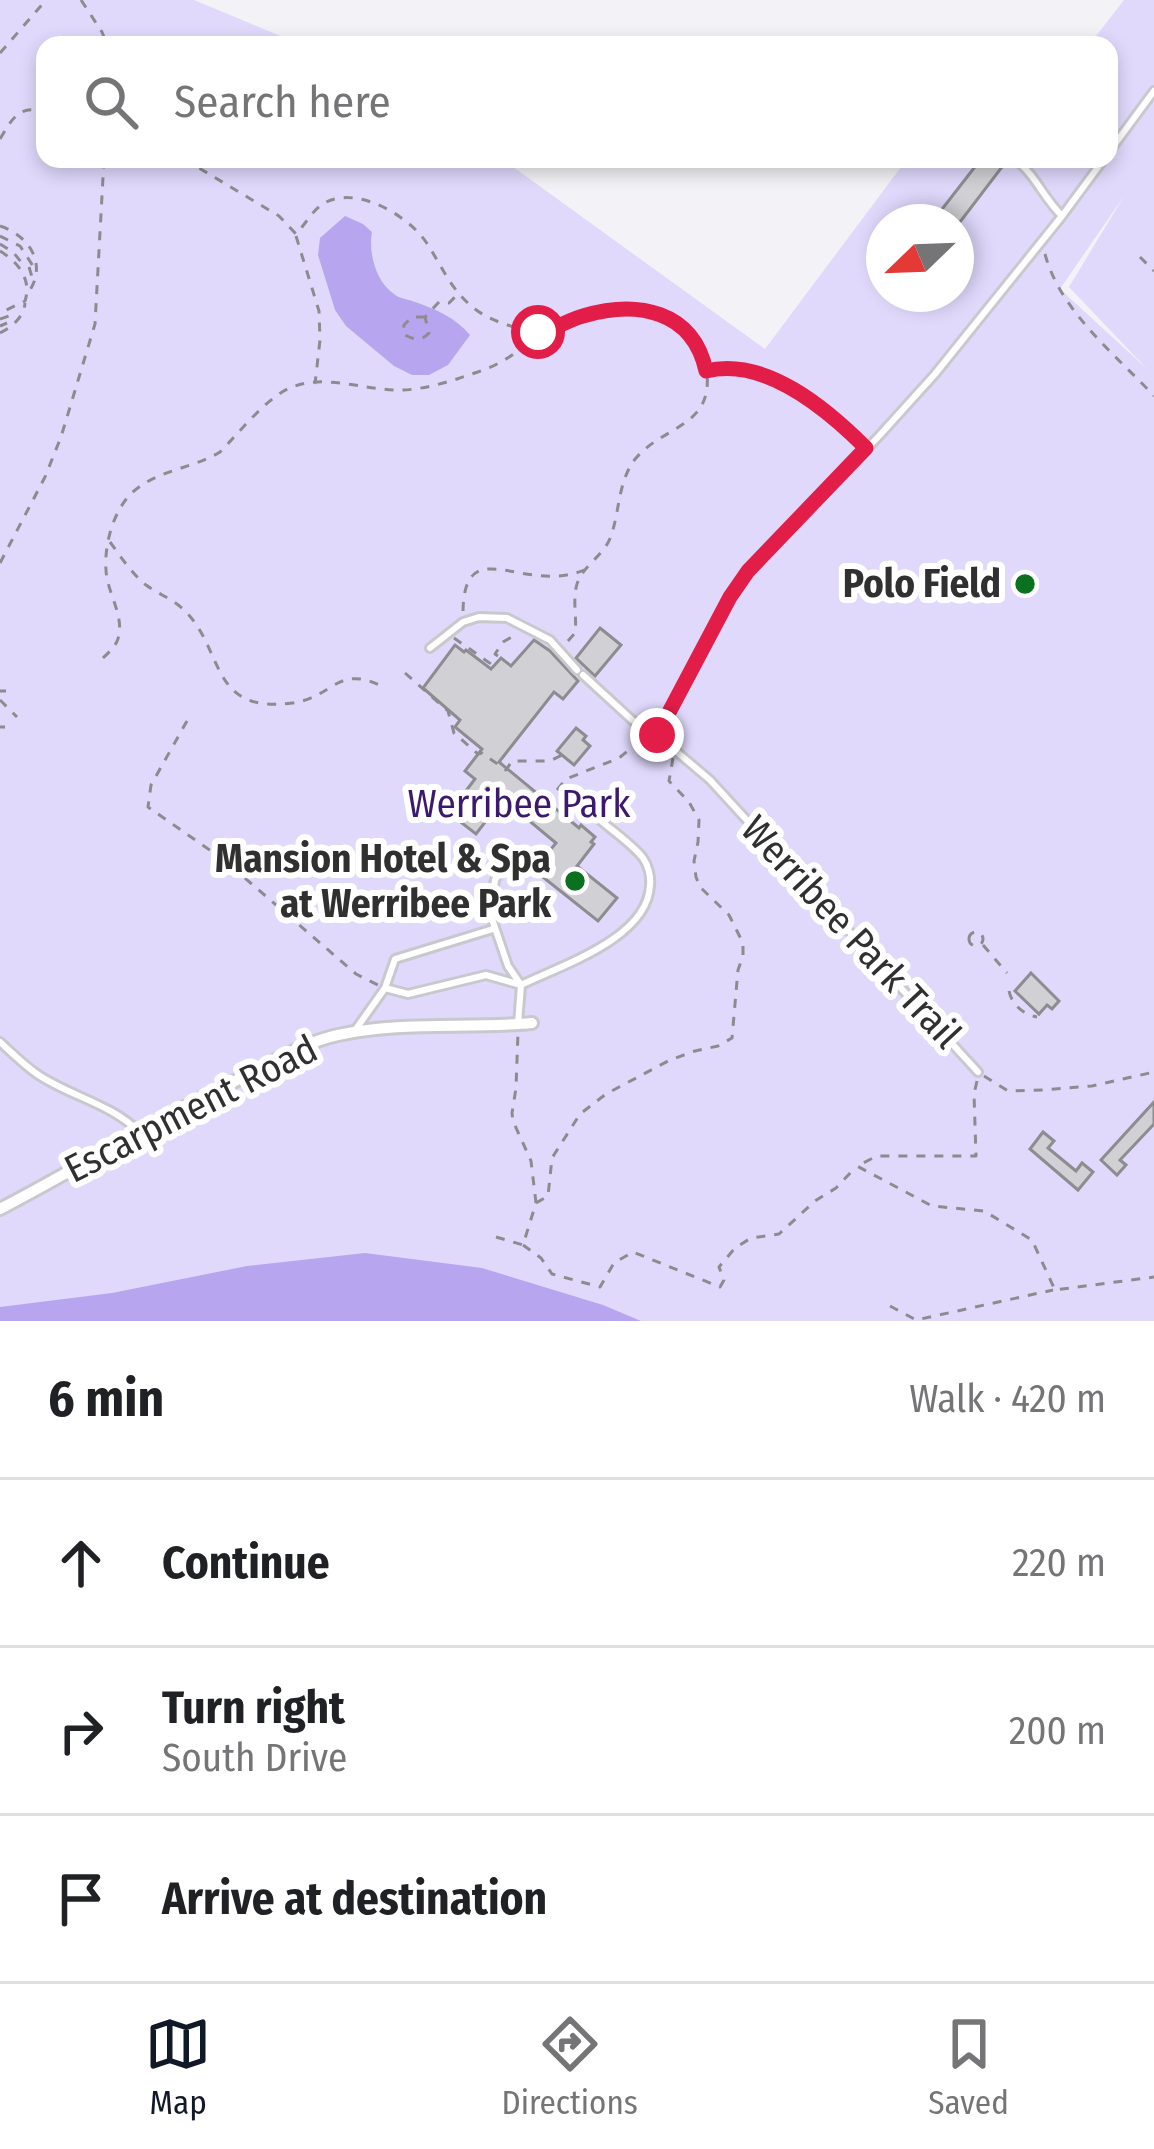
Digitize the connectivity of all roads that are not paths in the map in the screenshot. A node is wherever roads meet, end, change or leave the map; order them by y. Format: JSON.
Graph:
{"nodes":[{"id":1,"x":1154,"y":91,"type":"edge"},
{"id":2,"x":1118,"y":141,"type":"edge"},
{"id":3,"x":1026,"y":168,"type":"edge"},
{"id":4,"x":1098,"y":168,"type":"edge"},
{"id":5,"x":1062,"y":216,"type":"junction"},
{"id":6,"x":430,"y":648,"type":"dead end"},
{"id":7,"x":654,"y":734,"type":"junction"},
{"id":8,"x":600,"y":820,"type":"dead end"},
{"id":9,"x":511,"y":852,"type":"dead end"},
{"id":10,"x":493,"y":929,"type":"junction"},
{"id":11,"x":520,"y":985,"type":"junction"},
{"id":12,"x":385,"y":988,"type":"junction"},
{"id":13,"x":532,"y":1023,"type":"dead end"},
{"id":14,"x":518,"y":1024,"type":"junction"},
{"id":15,"x":354,"y":1032,"type":"junction"},
{"id":16,"x":0,"y":1042,"type":"edge"},
{"id":17,"x":979,"y":1072,"type":"road end"},
{"id":18,"x":139,"y":1132,"type":"junction"},
{"id":19,"x":0,"y":1209,"type":"edge"}],
"edges":[{"from":1,"to":2,"type":"lane"},
{"from":3,"to":5,"type":"lane"},
{"from":4,"to":5,"type":"lane"},
{"from":5,"to":7,"type":"lane"},
{"from":6,"to":7,"type":"lane","name":"Werribee Park Trail"},
{"from":7,"to":17,"type":"lane","name":"Werribee Park Trail"},
{"from":8,"to":11,"type":"lane"},
{"from":9,"to":10,"type":"lane"},
{"from":10,"to":11,"type":"lane"},
{"from":10,"to":12,"type":"lane"},
{"from":11,"to":12,"type":"lane"},
{"from":11,"to":14,"type":"lane"},
{"from":12,"to":15,"type":"lane"},
{"from":13,"to":14,"type":"street","name":"Escarpment Road"},
{"from":14,"to":15,"type":"street","name":"Escarpment Road"},
{"from":15,"to":18,"type":"street","name":"Escarpment Road"},
{"from":16,"to":18,"type":"lane"},
{"from":18,"to":19,"type":"street","name":"Escarpment Road"}]}
